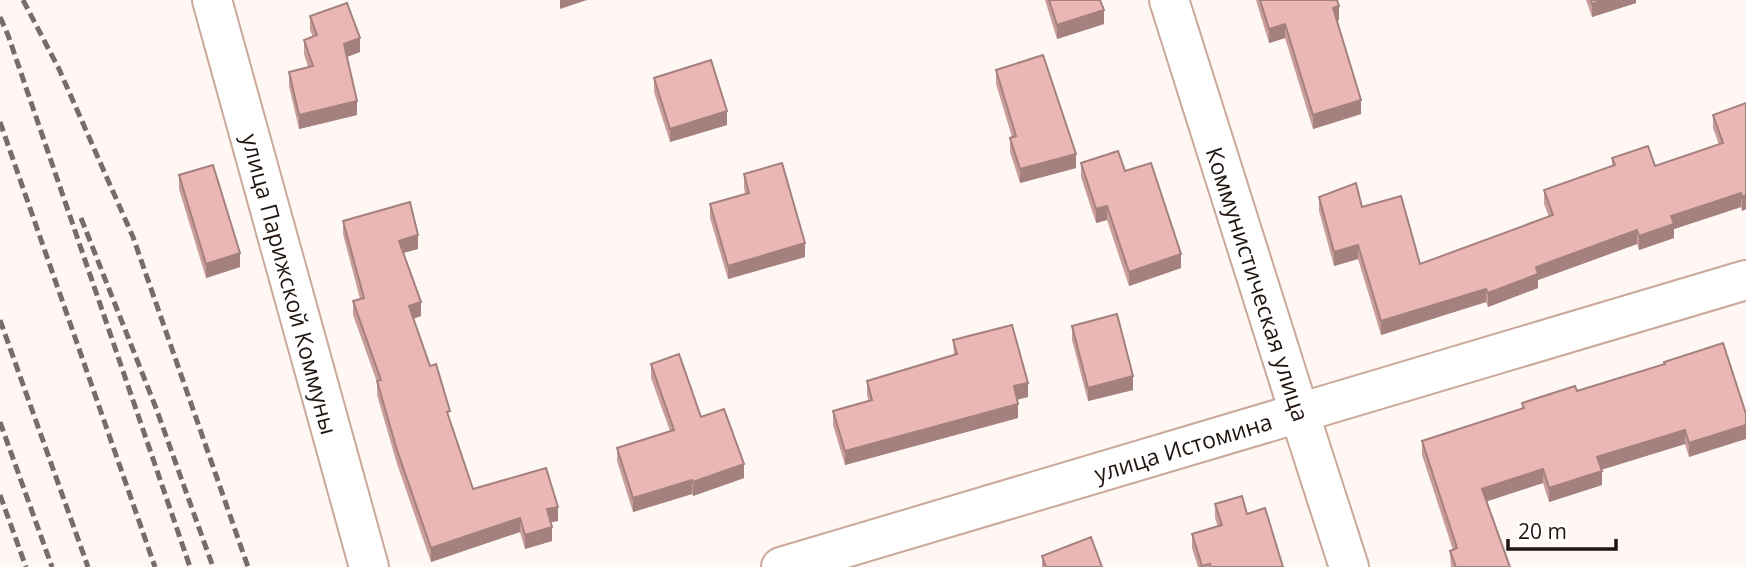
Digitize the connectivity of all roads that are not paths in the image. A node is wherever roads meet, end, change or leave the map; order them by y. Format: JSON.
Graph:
{"nodes":[{"id":1,"x":212,"y":0,"type":"edge"},
{"id":2,"x":1169,"y":0,"type":"edge"},
{"id":3,"x":1746,"y":280,"type":"edge"},
{"id":4,"x":1298,"y":412,"type":"junction"},
{"id":5,"x":369,"y":567,"type":"edge"},
{"id":6,"x":781,"y":567,"type":"edge"},
{"id":7,"x":1349,"y":567,"type":"edge"}],
"edges":[{"from":1,"to":5,"type":"street","name":"улица Парижской Коммуны"},
{"from":2,"to":4,"type":"street","name":"Коммунистическая улица"},
{"from":3,"to":4,"type":"street","name":"улица Истомина"},
{"from":4,"to":6,"type":"street","name":"улица Истомина"},
{"from":4,"to":7,"type":"street","name":"Коммунистическая улица"}]}
